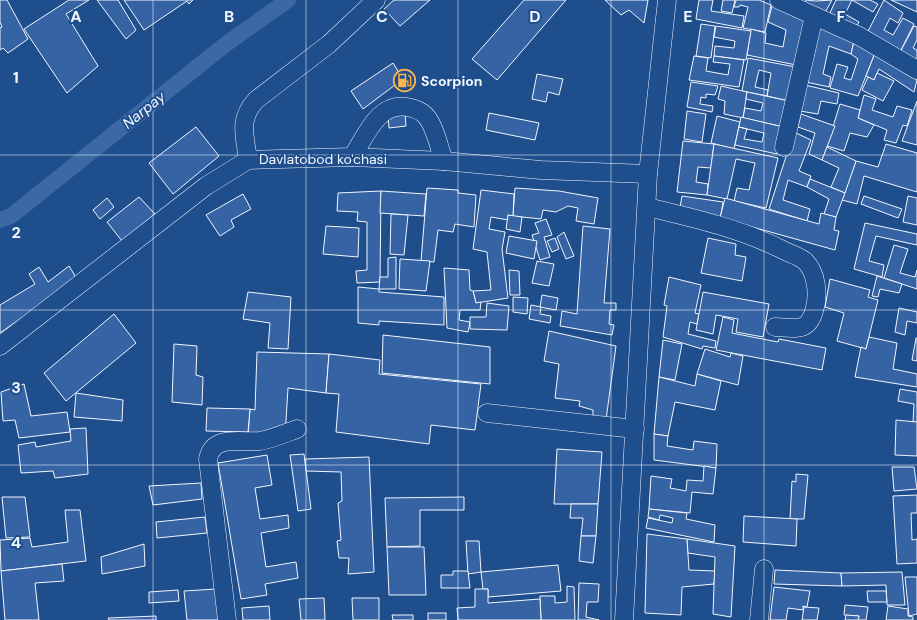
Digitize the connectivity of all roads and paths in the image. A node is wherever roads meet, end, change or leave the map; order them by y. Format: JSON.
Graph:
{"nodes":[{"id":1,"x":376,"y":0,"type":"edge"},
{"id":2,"x":667,"y":0,"type":"edge"},
{"id":3,"x":779,"y":0,"type":"edge"},
{"id":4,"x":814,"y":16,"type":"junction"},
{"id":5,"x":917,"y":70,"type":"edge"},
{"id":6,"x":784,"y":147,"type":"dead end"},
{"id":7,"x":352,"y":157,"type":"junction"},
{"id":8,"x":248,"y":160,"type":"junction"},
{"id":9,"x":444,"y":161,"type":"junction"},
{"id":10,"x":648,"y":174,"type":"junction"},
{"id":11,"x":646,"y":207,"type":"junction"},
{"id":12,"x":775,"y":327,"type":"dead end"},
{"id":13,"x":0,"y":346,"type":"edge"},
{"id":14,"x":488,"y":413,"type":"dead end"},
{"id":15,"x":298,"y":429,"type":"dead end"},
{"id":16,"x":635,"y":429,"type":"junction"},
{"id":17,"x":764,"y":569,"type":"dead end"},
{"id":18,"x":228,"y":620,"type":"edge"},
{"id":19,"x":626,"y":620,"type":"edge"},
{"id":20,"x":760,"y":620,"type":"edge"}],
"edges":[{"from":1,"to":8,"type":"street"},
{"from":2,"to":10,"type":"street"},
{"from":3,"to":4,"type":"street"},
{"from":4,"to":5,"type":"street"},
{"from":4,"to":6,"type":"street"},
{"from":7,"to":8,"type":"street","name":"Davlatobod ko'chasi"},
{"from":7,"to":9,"type":"street","name":"Davlatobod ko'chasi"},
{"from":7,"to":9,"type":"street"},
{"from":8,"to":13,"type":"street","name":"Davlatobod ko'chasi"},
{"from":9,"to":10,"type":"street","name":"Davlatobod ko'chasi"},
{"from":10,"to":11,"type":"street"},
{"from":11,"to":12,"type":"street"},
{"from":11,"to":16,"type":"street"},
{"from":14,"to":16,"type":"street"},
{"from":15,"to":18,"type":"street"},
{"from":16,"to":19,"type":"street"},
{"from":17,"to":20,"type":"street"}]}
